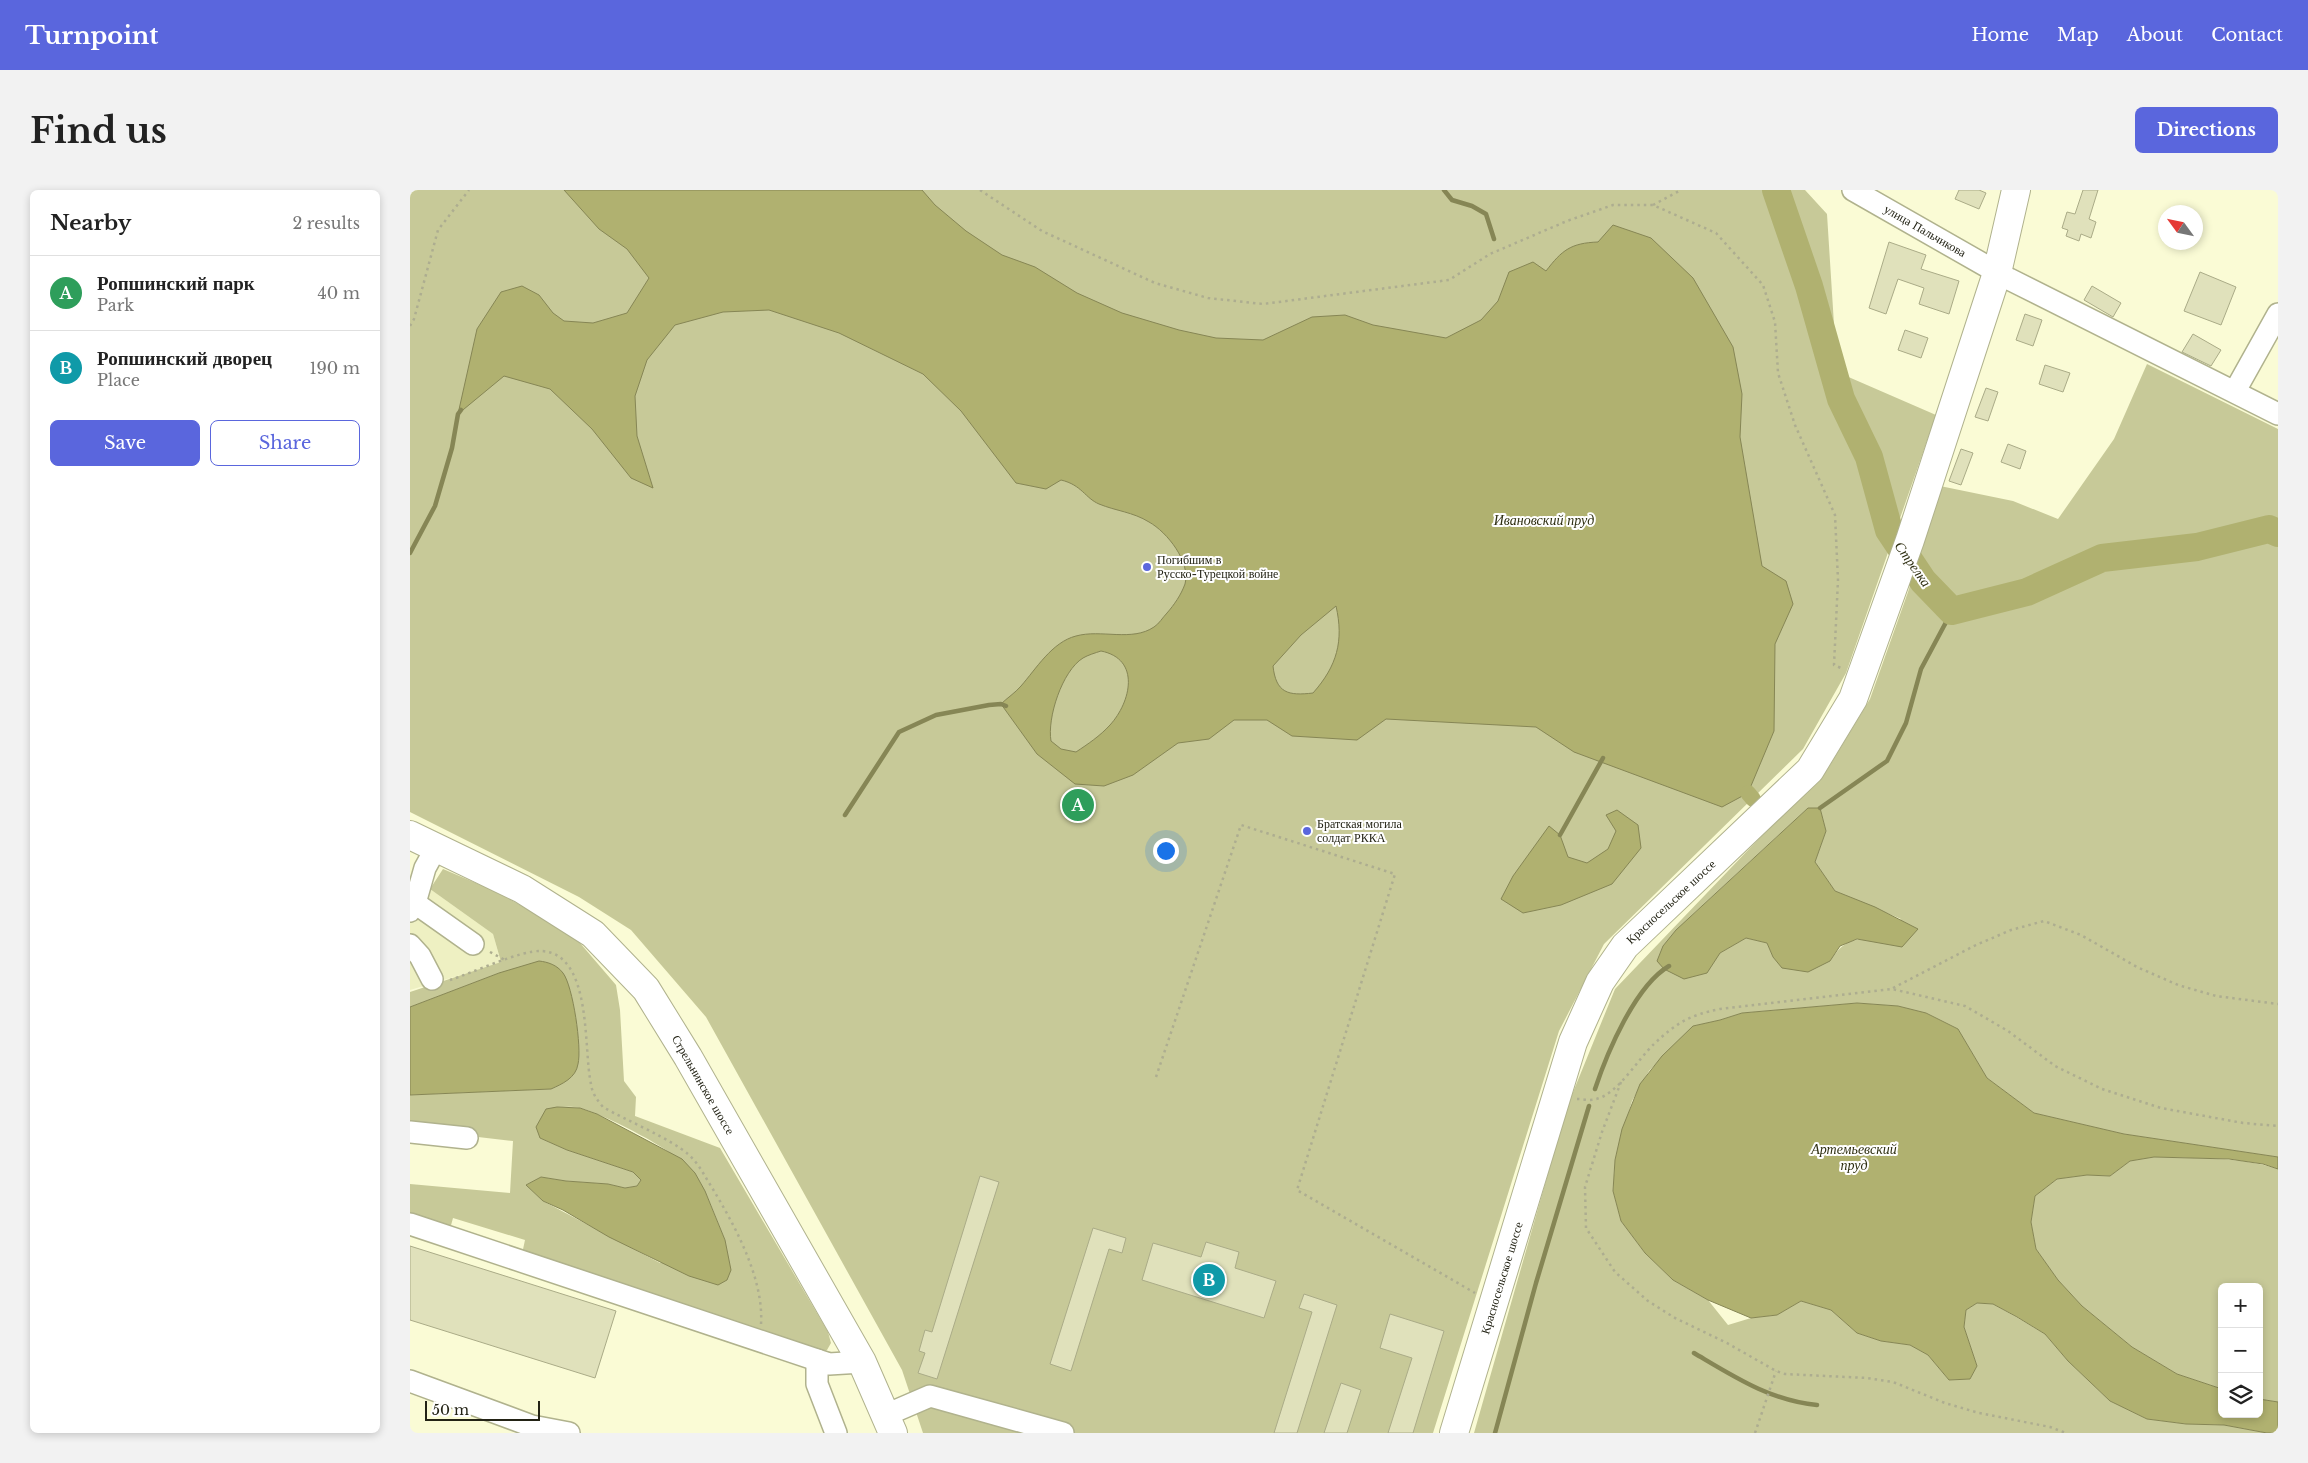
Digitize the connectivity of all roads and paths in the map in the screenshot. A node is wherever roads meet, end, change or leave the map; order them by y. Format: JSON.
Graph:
{"nodes":[{"id":1,"x":469,"y":190,"type":"edge"},
{"id":2,"x":980,"y":190,"type":"edge"},
{"id":3,"x":1681,"y":190,"type":"edge"},
{"id":4,"x":1853,"y":190,"type":"edge"},
{"id":5,"x":2016,"y":190,"type":"edge"},
{"id":6,"x":1653,"y":205,"type":"junction"},
{"id":7,"x":1997,"y":273,"type":"junction"},
{"id":8,"x":2278,"y":314,"type":"edge"},
{"id":9,"x":410,"y":326,"type":"edge"},
{"id":10,"x":2235,"y":391,"type":"junction"},
{"id":11,"x":2278,"y":414,"type":"edge"},
{"id":12,"x":1834,"y":665,"type":"dead end"},
{"id":13,"x":410,"y":835,"type":"edge"},
{"id":14,"x":436,"y":848,"type":"junction"},
{"id":15,"x":413,"y":907,"type":"edge"},
{"id":16,"x":473,"y":944,"type":"dead end"},
{"id":17,"x":410,"y":945,"type":"edge"},
{"id":18,"x":432,"y":979,"type":"joint"},
{"id":19,"x":1892,"y":989,"type":"junction"},
{"id":20,"x":2278,"y":1004,"type":"edge"},
{"id":21,"x":1156,"y":1077,"type":"dead end"},
{"id":22,"x":1622,"y":1080,"type":"junction"},
{"id":23,"x":1570,"y":1100,"type":"dead end"},
{"id":24,"x":2278,"y":1126,"type":"edge"},
{"id":25,"x":410,"y":1132,"type":"edge"},
{"id":26,"x":467,"y":1138,"type":"dead end"},
{"id":27,"x":410,"y":1224,"type":"edge"},
{"id":28,"x":1479,"y":1296,"type":"dead end"},
{"id":29,"x":759,"y":1341,"type":"junction"},
{"id":30,"x":817,"y":1360,"type":"junction"},
{"id":31,"x":862,"y":1362,"type":"junction"},
{"id":32,"x":1776,"y":1371,"type":"junction"},
{"id":33,"x":410,"y":1380,"type":"edge"},
{"id":34,"x":889,"y":1424,"type":"edge"},
{"id":35,"x":569,"y":1433,"type":"edge"},
{"id":36,"x":836,"y":1433,"type":"edge"},
{"id":37,"x":1063,"y":1433,"type":"edge"},
{"id":38,"x":1454,"y":1433,"type":"edge"},
{"id":39,"x":1755,"y":1433,"type":"edge"},
{"id":40,"x":2066,"y":1433,"type":"edge"}],
"edges":[{"from":1,"to":9,"type":"path"},
{"from":2,"to":6,"type":"path"},
{"from":3,"to":6,"type":"path"},
{"from":4,"to":7,"type":"street","name":"улица Пальчикова"},
{"from":5,"to":7,"type":"main road","name":"Красносельское шоссе"},
{"from":6,"to":12,"type":"path"},
{"from":7,"to":10,"type":"street","name":"улица Пальчикова"},
{"from":7,"to":38,"type":"main road","name":"Красносельское шоссе"},
{"from":8,"to":10,"type":"street"},
{"from":10,"to":11,"type":"street","name":"улица Пальчикова"},
{"from":13,"to":14,"type":"main road","name":"Стрельнинское шоссе"},
{"from":14,"to":15,"type":"street"},
{"from":14,"to":31,"type":"main road","name":"Стрельнинское шоссе"},
{"from":15,"to":16,"type":"street"},
{"from":17,"to":18,"type":"street"},
{"from":18,"to":29,"type":"path"},
{"from":19,"to":20,"type":"path"},
{"from":19,"to":22,"type":"path"},
{"from":19,"to":24,"type":"path"},
{"from":21,"to":28,"type":"path"},
{"from":22,"to":23,"type":"path"},
{"from":22,"to":32,"type":"path"},
{"from":25,"to":26,"type":"street"},
{"from":27,"to":29,"type":"street"},
{"from":29,"to":30,"type":"street"},
{"from":30,"to":31,"type":"street"},
{"from":30,"to":36,"type":"street"},
{"from":31,"to":34,"type":"main road","name":"Стрельнинское шоссе"},
{"from":32,"to":39,"type":"path"},
{"from":32,"to":40,"type":"path"},
{"from":33,"to":35,"type":"street"},
{"from":34,"to":37,"type":"street"}]}
